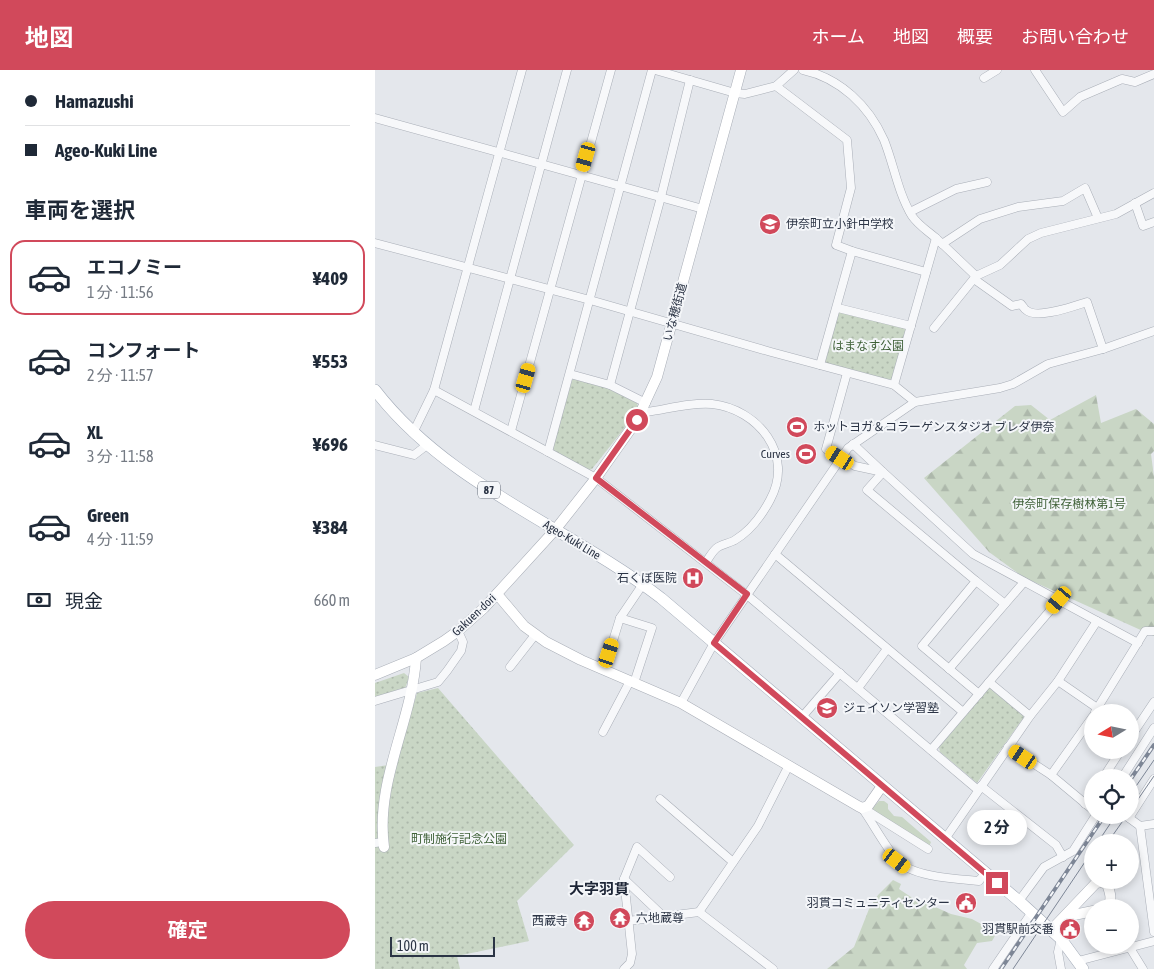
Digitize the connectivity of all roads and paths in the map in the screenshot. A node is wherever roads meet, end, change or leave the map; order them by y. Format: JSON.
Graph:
{"nodes":[{"id":1,"x":522,"y":70,"type":"edge"},
{"id":2,"x":567,"y":70,"type":"edge"},
{"id":3,"x":611,"y":70,"type":"edge"},
{"id":4,"x":653,"y":70,"type":"edge"},
{"id":5,"x":741,"y":70,"type":"edge"},
{"id":6,"x":794,"y":70,"type":"edge"},
{"id":7,"x":803,"y":70,"type":"edge"},
{"id":8,"x":997,"y":70,"type":"edge"},
{"id":9,"x":1035,"y":70,"type":"edge"},
{"id":10,"x":1154,"y":74,"type":"edge"},
{"id":11,"x":984,"y":78,"type":"dead end"},
{"id":12,"x":690,"y":80,"type":"junction"},
{"id":13,"x":776,"y":86,"type":"junction"},
{"id":14,"x":735,"y":93,"type":"junction"},
{"id":15,"x":375,"y":118,"type":"edge"},
{"id":16,"x":499,"y":153,"type":"junction"},
{"id":17,"x":541,"y":164,"type":"junction"},
{"id":18,"x":581,"y":176,"type":"junction"},
{"id":19,"x":987,"y":182,"type":"dead end"},
{"id":20,"x":620,"y":186,"type":"junction"},
{"id":21,"x":1154,"y":193,"type":"edge"},
{"id":22,"x":661,"y":197,"type":"junction"},
{"id":23,"x":1135,"y":203,"type":"junction"},
{"id":24,"x":703,"y":209,"type":"junction"},
{"id":25,"x":910,"y":212,"type":"junction"},
{"id":26,"x":1098,"y":218,"type":"junction"},
{"id":27,"x":1154,"y":222,"type":"edge"},
{"id":28,"x":939,"y":241,"type":"junction"},
{"id":29,"x":375,"y":243,"type":"edge"},
{"id":30,"x":852,"y":251,"type":"junction"},
{"id":31,"x":469,"y":267,"type":"junction"},
{"id":32,"x":926,"y":272,"type":"junction"},
{"id":33,"x":975,"y":278,"type":"junction"},
{"id":34,"x":511,"y":279,"type":"junction"},
{"id":35,"x":551,"y":289,"type":"junction"},
{"id":36,"x":590,"y":300,"type":"junction"},
{"id":37,"x":838,"y":308,"type":"junction"},
{"id":38,"x":629,"y":311,"type":"junction"},
{"id":39,"x":673,"y":323,"type":"junction"},
{"id":40,"x":911,"y":326,"type":"junction"},
{"id":41,"x":934,"y":328,"type":"dead end"},
{"id":42,"x":1154,"y":331,"type":"edge"},
{"id":43,"x":1103,"y":348,"type":"junction"},
{"id":44,"x":821,"y":365,"type":"junction"},
{"id":45,"x":847,"y":373,"type":"junction"},
{"id":46,"x":570,"y":374,"type":"junction"},
{"id":47,"x":610,"y":385,"type":"junction"},
{"id":48,"x":894,"y":385,"type":"junction"},
{"id":49,"x":375,"y":390,"type":"edge"},
{"id":50,"x":434,"y":390,"type":"junction"},
{"id":51,"x":915,"y":402,"type":"junction"},
{"id":52,"x":647,"y":408,"type":"junction"},
{"id":53,"x":474,"y":411,"type":"junction"},
{"id":54,"x":511,"y":431,"type":"junction"},
{"id":55,"x":413,"y":433,"type":"junction"},
{"id":56,"x":853,"y":444,"type":"junction"},
{"id":57,"x":375,"y":445,"type":"edge"},
{"id":58,"x":427,"y":445,"type":"junction"},
{"id":59,"x":548,"y":452,"type":"junction"},
{"id":60,"x":840,"y":458,"type":"junction"},
{"id":61,"x":883,"y":472,"type":"junction"},
{"id":62,"x":596,"y":478,"type":"junction"},
{"id":63,"x":555,"y":530,"type":"junction"},
{"id":64,"x":775,"y":554,"type":"junction"},
{"id":65,"x":706,"y":562,"type":"junction"},
{"id":66,"x":976,"y":581,"type":"junction"},
{"id":67,"x":1024,"y":582,"type":"junction"},
{"id":68,"x":643,"y":584,"type":"junction"},
{"id":69,"x":497,"y":594,"type":"junction"},
{"id":70,"x":747,"y":594,"type":"junction"},
{"id":71,"x":1059,"y":600,"type":"junction"},
{"id":72,"x":1005,"y":604,"type":"junction"},
{"id":73,"x":620,"y":618,"type":"junction"},
{"id":74,"x":1097,"y":621,"type":"junction"},
{"id":75,"x":458,"y":631,"type":"junction"},
{"id":76,"x":1154,"y":632,"type":"edge"},
{"id":77,"x":535,"y":635,"type":"junction"},
{"id":78,"x":714,"y":643,"type":"junction"},
{"id":79,"x":1138,"y":643,"type":"junction"},
{"id":80,"x":887,"y":648,"type":"junction"},
{"id":81,"x":416,"y":658,"type":"junction"},
{"id":82,"x":510,"y":667,"type":"dead end"},
{"id":83,"x":604,"y":670,"type":"junction"},
{"id":84,"x":949,"y":670,"type":"junction"},
{"id":85,"x":840,"y":673,"type":"junction"},
{"id":86,"x":375,"y":675,"type":"edge"},
{"id":87,"x":1058,"y":680,"type":"junction"},
{"id":88,"x":632,"y":682,"type":"junction"},
{"id":89,"x":989,"y":682,"type":"junction"},
{"id":90,"x":858,"y":688,"type":"junction"},
{"id":91,"x":412,"y":690,"type":"junction"},
{"id":92,"x":979,"y":694,"type":"junction"},
{"id":93,"x":375,"y":701,"type":"edge"},
{"id":94,"x":1154,"y":702,"type":"edge"},
{"id":95,"x":681,"y":703,"type":"junction"},
{"id":96,"x":1090,"y":704,"type":"edge"},
{"id":97,"x":1103,"y":704,"type":"edge"},
{"id":98,"x":963,"y":712,"type":"junction"},
{"id":99,"x":1030,"y":716,"type":"junction"},
{"id":100,"x":802,"y":717,"type":"junction"},
{"id":101,"x":1139,"y":723,"type":"edge"},
{"id":102,"x":1154,"y":728,"type":"edge"},
{"id":103,"x":1084,"y":729,"type":"edge"},
{"id":104,"x":603,"y":732,"type":"dead end"},
{"id":105,"x":1139,"y":739,"type":"edge"},
{"id":106,"x":1145,"y":742,"type":"junction"},
{"id":107,"x":1009,"y":747,"type":"junction"},
{"id":108,"x":931,"y":750,"type":"junction"},
{"id":109,"x":789,"y":765,"type":"junction"},
{"id":110,"x":1128,"y":769,"type":"edge"},
{"id":111,"x":1051,"y":775,"type":"junction"},
{"id":112,"x":1154,"y":779,"type":"edge"},
{"id":113,"x":882,"y":786,"type":"junction"},
{"id":114,"x":980,"y":788,"type":"junction"},
{"id":115,"x":660,"y":799,"type":"dead end"},
{"id":116,"x":1139,"y":800,"type":"edge"},
{"id":117,"x":1084,"y":803,"type":"edge"},
{"id":118,"x":862,"y":808,"type":"junction"},
{"id":119,"x":1090,"y":824,"type":"edge"},
{"id":120,"x":1137,"y":824,"type":"edge"},
{"id":121,"x":1154,"y":824,"type":"edge"},
{"id":122,"x":1140,"y":826,"type":"junction"},
{"id":123,"x":945,"y":839,"type":"junction"},
{"id":124,"x":381,"y":844,"type":"edge"},
{"id":125,"x":928,"y":849,"type":"dead end"},
{"id":126,"x":1063,"y":857,"type":"junction"},
{"id":127,"x":733,"y":862,"type":"junction"},
{"id":128,"x":985,"y":874,"type":"junction"},
{"id":129,"x":669,"y":878,"type":"dead end"},
{"id":130,"x":624,"y":879,"type":"junction"},
{"id":131,"x":1084,"y":895,"type":"junction"},
{"id":132,"x":1084,"y":899,"type":"edge"},
{"id":133,"x":1111,"y":899,"type":"edge"},
{"id":134,"x":1019,"y":901,"type":"junction"},
{"id":135,"x":699,"y":912,"type":"junction"},
{"id":136,"x":1031,"y":912,"type":"junction"},
{"id":137,"x":1084,"y":913,"type":"edge"},
{"id":138,"x":663,"y":916,"type":"junction"},
{"id":139,"x":628,"y":921,"type":"junction"},
{"id":140,"x":1154,"y":932,"type":"edge"},
{"id":141,"x":1057,"y":935,"type":"junction"},
{"id":142,"x":1154,"y":941,"type":"edge"},
{"id":143,"x":1139,"y":945,"type":"edge"},
{"id":144,"x":1112,"y":954,"type":"edge"},
{"id":145,"x":1134,"y":954,"type":"edge"},
{"id":146,"x":1080,"y":965,"type":"edge"},
{"id":147,"x":624,"y":969,"type":"edge"},
{"id":148,"x":773,"y":969,"type":"edge"},
{"id":149,"x":993,"y":969,"type":"edge"},
{"id":150,"x":1061,"y":969,"type":"edge"},
{"id":151,"x":1143,"y":969,"type":"edge"}],
"edges":[{"from":1,"to":16,"type":"street"},
{"from":2,"to":17,"type":"street"},
{"from":3,"to":18,"type":"street"},
{"from":4,"to":12,"type":"street"},
{"from":4,"to":20,"type":"street"},
{"from":5,"to":14,"type":"street","name":"いな穂街道"},
{"from":6,"to":13,"type":"street"},
{"from":7,"to":25,"type":"street"},
{"from":8,"to":11,"type":"street"},
{"from":9,"to":10,"type":"street"},
{"from":12,"to":14,"type":"street"},
{"from":12,"to":22,"type":"street"},
{"from":13,"to":14,"type":"street"},
{"from":13,"to":30,"type":"street"},
{"from":14,"to":24,"type":"street","name":"いな穂街道"},
{"from":15,"to":16,"type":"street"},
{"from":16,"to":17,"type":"street"},
{"from":16,"to":31,"type":"street"},
{"from":17,"to":18,"type":"street"},
{"from":17,"to":34,"type":"street"},
{"from":18,"to":20,"type":"street"},
{"from":18,"to":35,"type":"street"},
{"from":19,"to":25,"type":"street"},
{"from":20,"to":22,"type":"street"},
{"from":20,"to":36,"type":"street"},
{"from":21,"to":23,"type":"street"},
{"from":22,"to":24,"type":"street"},
{"from":22,"to":38,"type":"street"},
{"from":23,"to":26,"type":"street"},
{"from":23,"to":27,"type":"street"},
{"from":24,"to":39,"type":"street","name":"いな穂街道"},
{"from":25,"to":28,"type":"street"},
{"from":26,"to":28,"type":"street"},
{"from":26,"to":33,"type":"street"},
{"from":28,"to":32,"type":"street"},
{"from":28,"to":33,"type":"street"},
{"from":29,"to":31,"type":"street"},
{"from":30,"to":32,"type":"street"},
{"from":30,"to":37,"type":"street"},
{"from":31,"to":34,"type":"street"},
{"from":31,"to":50,"type":"street"},
{"from":32,"to":40,"type":"street"},
{"from":33,"to":41,"type":"street"},
{"from":33,"to":43,"type":"street"},
{"from":34,"to":35,"type":"street"},
{"from":34,"to":53,"type":"street"},
{"from":35,"to":36,"type":"street"},
{"from":35,"to":54,"type":"street"},
{"from":36,"to":38,"type":"street"},
{"from":36,"to":46,"type":"street"},
{"from":37,"to":40,"type":"street"},
{"from":37,"to":44,"type":"street"},
{"from":38,"to":39,"type":"street"},
{"from":38,"to":47,"type":"street"},
{"from":39,"to":44,"type":"street"},
{"from":39,"to":52,"type":"street","name":"いな穂街道"},
{"from":40,"to":48,"type":"street"},
{"from":42,"to":43,"type":"street"},
{"from":43,"to":51,"type":"street"},
{"from":44,"to":45,"type":"street"},
{"from":45,"to":48,"type":"street"},
{"from":45,"to":60,"type":"street"},
{"from":46,"to":47,"type":"street"},
{"from":46,"to":59,"type":"street"},
{"from":47,"to":52,"type":"street"},
{"from":48,"to":51,"type":"street"},
{"from":49,"to":55,"type":"main road","name":"Ageo-Kuki Line","number":"87"},
{"from":50,"to":53,"type":"street"},
{"from":50,"to":55,"type":"street"},
{"from":51,"to":56,"type":"street"},
{"from":52,"to":62,"type":"street","name":"いな穂街道"},
{"from":52,"to":65,"type":"street"},
{"from":53,"to":54,"type":"street"},
{"from":54,"to":59,"type":"street"},
{"from":55,"to":58,"type":"main road","name":"Ageo-Kuki Line","number":"87"},
{"from":56,"to":60,"type":"street"},
{"from":56,"to":61,"type":"street"},
{"from":57,"to":58,"type":"street"},
{"from":58,"to":63,"type":"main road","name":"Ageo-Kuki Line","number":"87"},
{"from":59,"to":62,"type":"street"},
{"from":60,"to":61,"type":"street"},
{"from":60,"to":64,"type":"street"},
{"from":61,"to":66,"type":"street"},
{"from":61,"to":67,"type":"street"},
{"from":62,"to":63,"type":"street","name":"いな穂街道"},
{"from":62,"to":65,"type":"street"},
{"from":63,"to":68,"type":"main road","name":"Ageo-Kuki Line","number":"87"},
{"from":63,"to":69,"type":"street","name":"Gakuen-dori"},
{"from":64,"to":70,"type":"street"},
{"from":64,"to":80,"type":"street"},
{"from":65,"to":70,"type":"street"},
{"from":66,"to":72,"type":"street"},
{"from":66,"to":84,"type":"street"},
{"from":67,"to":71,"type":"street"},
{"from":67,"to":72,"type":"street"},
{"from":68,"to":73,"type":"street"},
{"from":68,"to":78,"type":"main road","name":"Ageo-Kuki Line","number":"87"},
{"from":69,"to":75,"type":"street","name":"Gakuen-dori"},
{"from":69,"to":77,"type":"street"},
{"from":70,"to":78,"type":"street"},
{"from":70,"to":85,"type":"street"},
{"from":71,"to":74,"type":"street"},
{"from":71,"to":89,"type":"street"},
{"from":72,"to":84,"type":"street"},
{"from":73,"to":83,"type":"street"},
{"from":73,"to":88,"type":"street"},
{"from":74,"to":79,"type":"street"},
{"from":74,"to":87,"type":"street"},
{"from":75,"to":81,"type":"street","name":"Gakuen-dori"},
{"from":75,"to":91,"type":"street"},
{"from":76,"to":79,"type":"street"},
{"from":77,"to":82,"type":"street"},
{"from":77,"to":83,"type":"street"},
{"from":78,"to":95,"type":"street"},
{"from":78,"to":100,"type":"main road","name":"Ageo-Kuki Line","number":"87"},
{"from":79,"to":97,"type":"street"},
{"from":80,"to":90,"type":"street"},
{"from":80,"to":98,"type":"street"},
{"from":81,"to":86,"type":"street","name":"Gakuen-dori"},
{"from":81,"to":91,"type":"street"},
{"from":83,"to":88,"type":"street"},
{"from":84,"to":92,"type":"street"},
{"from":85,"to":90,"type":"street"},
{"from":85,"to":100,"type":"street"},
{"from":87,"to":96,"type":"street"},
{"from":87,"to":99,"type":"street"},
{"from":88,"to":95,"type":"street"},
{"from":88,"to":104,"type":"street"},
{"from":89,"to":92,"type":"street"},
{"from":89,"to":99,"type":"street"},
{"from":90,"to":108,"type":"street"},
{"from":91,"to":93,"type":"street"},
{"from":91,"to":124,"type":"street"},
{"from":92,"to":98,"type":"street"},
{"from":94,"to":101,"type":"street"},
{"from":95,"to":109,"type":"street"},
{"from":98,"to":108,"type":"street"},
{"from":99,"to":107,"type":"street"},
{"from":100,"to":113,"type":"main road","name":"Ageo-Kuki Line","number":"87"},
{"from":102,"to":106,"type":"street"},
{"from":103,"to":111,"type":"street"},
{"from":105,"to":106,"type":"street"},
{"from":106,"to":110,"type":"street"},
{"from":107,"to":111,"type":"street"},
{"from":107,"to":114,"type":"street"},
{"from":108,"to":114,"type":"street"},
{"from":109,"to":118,"type":"street"},
{"from":109,"to":127,"type":"street"},
{"from":111,"to":117,"type":"street"},
{"from":112,"to":116,"type":"street"},
{"from":113,"to":118,"type":"street"},
{"from":113,"to":123,"type":"main road","name":"Ageo-Kuki Line","number":"87"},
{"from":114,"to":123,"type":"street"},
{"from":114,"to":126,"type":"street"},
{"from":115,"to":127,"type":"street"},
{"from":118,"to":125,"type":"street"},
{"from":118,"to":128,"type":"street"},
{"from":119,"to":126,"type":"street"},
{"from":120,"to":122,"type":"street"},
{"from":121,"to":122,"type":"street"},
{"from":122,"to":140,"type":"street"},
{"from":123,"to":128,"type":"main road","name":"Ageo-Kuki Line","number":"87"},
{"from":126,"to":134,"type":"street"},
{"from":127,"to":135,"type":"street"},
{"from":128,"to":134,"type":"main road","name":"Ageo-Kuki Line","number":"87"},
{"from":129,"to":130,"type":"street"},
{"from":130,"to":138,"type":"street"},
{"from":130,"to":139,"type":"street"},
{"from":131,"to":132,"type":"street"},
{"from":131,"to":133,"type":"street"},
{"from":131,"to":141,"type":"street"},
{"from":134,"to":136,"type":"main road","name":"Ageo-Kuki Line","number":"87"},
{"from":135,"to":138,"type":"street"},
{"from":135,"to":148,"type":"street"},
{"from":136,"to":141,"type":"main road","name":"Ageo-Kuki Line","number":"87"},
{"from":136,"to":149,"type":"street"},
{"from":137,"to":141,"type":"street"},
{"from":138,"to":139,"type":"street"},
{"from":139,"to":147,"type":"street"},
{"from":141,"to":146,"type":"main road","name":"Ageo-Kuki Line","number":"87"},
{"from":141,"to":150,"type":"street"},
{"from":142,"to":143,"type":"street"},
{"from":144,"to":146,"type":"street"},
{"from":145,"to":151,"type":"street"}]}
